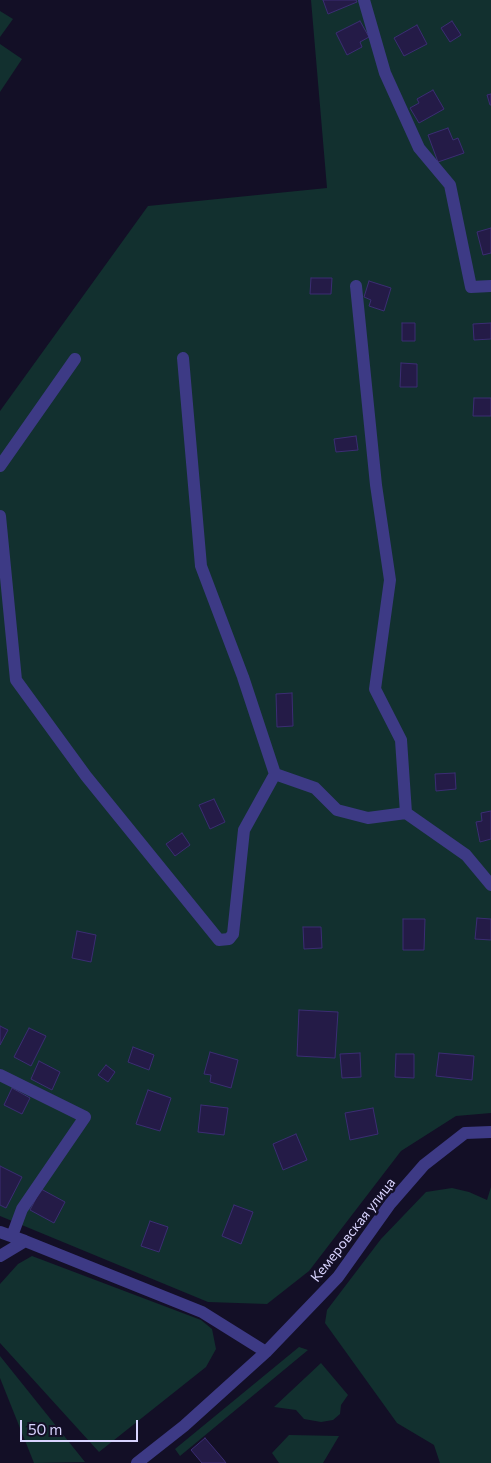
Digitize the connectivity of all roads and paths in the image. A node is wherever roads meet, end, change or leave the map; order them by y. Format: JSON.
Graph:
{"nodes":[{"id":1,"x":364,"y":0,"type":"edge"},
{"id":2,"x":356,"y":286,"type":"dead end"},
{"id":3,"x":491,"y":286,"type":"edge"},
{"id":4,"x":75,"y":358,"type":"dead end"},
{"id":5,"x":183,"y":358,"type":"dead end"},
{"id":6,"x":0,"y":466,"type":"edge"},
{"id":7,"x":0,"y":516,"type":"edge"},
{"id":8,"x":275,"y":774,"type":"junction"},
{"id":9,"x":406,"y":812,"type":"junction"},
{"id":10,"x":491,"y":885,"type":"edge"},
{"id":11,"x":0,"y":1075,"type":"edge"},
{"id":12,"x":491,"y":1132,"type":"edge"},
{"id":13,"x":6,"y":1234,"type":"edge"},
{"id":14,"x":25,"y":1241,"type":"junction"},
{"id":15,"x":0,"y":1256,"type":"edge"},
{"id":16,"x":266,"y":1352,"type":"junction"},
{"id":17,"x":137,"y":1463,"type":"edge"}],
"edges":[{"from":1,"to":3,"type":"street"},
{"from":2,"to":9,"type":"street"},
{"from":4,"to":6,"type":"street"},
{"from":5,"to":8,"type":"street"},
{"from":7,"to":8,"type":"street"},
{"from":8,"to":9,"type":"street"},
{"from":9,"to":10,"type":"street"},
{"from":11,"to":13,"type":"street"},
{"from":12,"to":16,"type":"street","name":"Кемеровская улица"},
{"from":13,"to":14,"type":"street"},
{"from":14,"to":15,"type":"street"},
{"from":14,"to":16,"type":"street"},
{"from":16,"to":17,"type":"street","name":"Кемеровская улица"}]}
